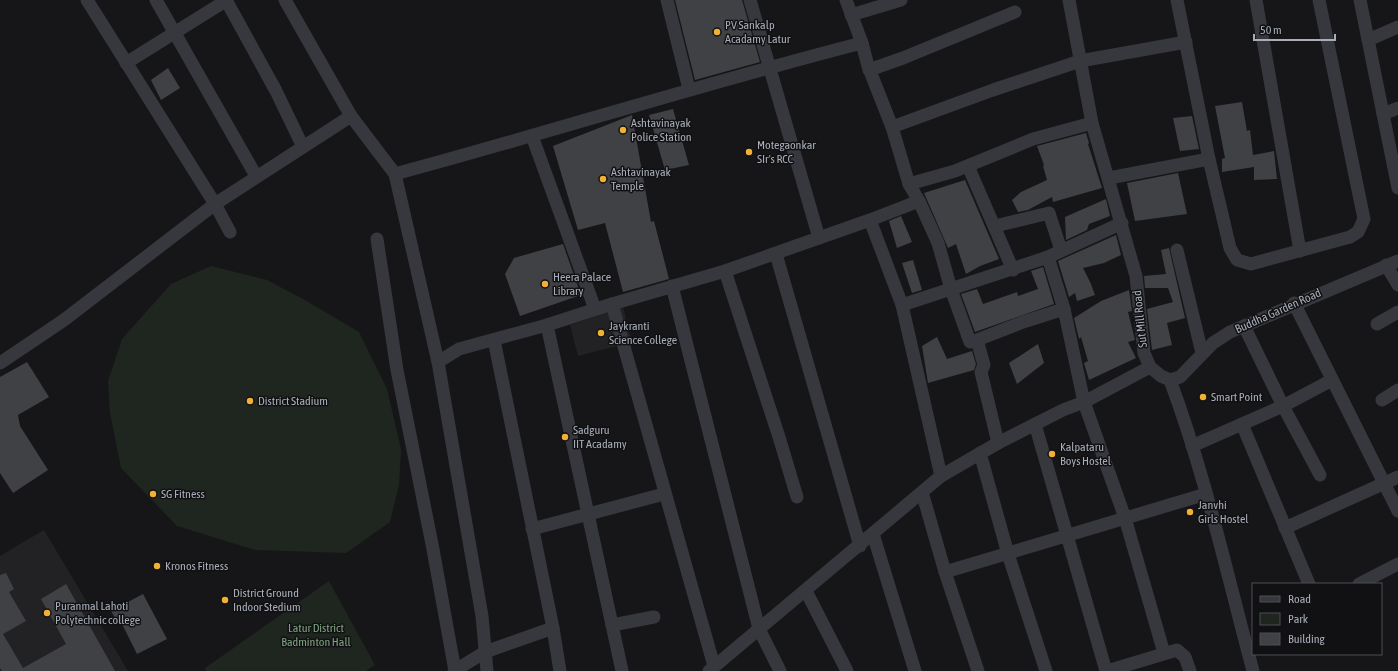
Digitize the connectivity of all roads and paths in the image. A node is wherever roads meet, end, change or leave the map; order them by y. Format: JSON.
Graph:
{"nodes":[{"id":1,"x":87,"y":0,"type":"edge"},
{"id":2,"x":156,"y":0,"type":"edge"},
{"id":3,"x":226,"y":0,"type":"edge"},
{"id":4,"x":285,"y":0,"type":"edge"},
{"id":5,"x":667,"y":0,"type":"edge"},
{"id":6,"x":750,"y":0,"type":"edge"},
{"id":7,"x":846,"y":0,"type":"edge"},
{"id":8,"x":901,"y":0,"type":"edge"},
{"id":9,"x":1069,"y":0,"type":"edge"},
{"id":10,"x":1177,"y":0,"type":"edge"},
{"id":11,"x":1256,"y":0,"type":"edge"},
{"id":12,"x":1319,"y":0,"type":"edge"},
{"id":13,"x":1360,"y":0,"type":"edge"},
{"id":14,"x":1015,"y":12,"type":"dead end"},
{"id":15,"x":851,"y":15,"type":"junction"},
{"id":16,"x":1398,"y":27,"type":"edge"},
{"id":17,"x":175,"y":34,"type":"junction"},
{"id":18,"x":1368,"y":40,"type":"junction"},
{"id":19,"x":1186,"y":42,"type":"junction"},
{"id":20,"x":862,"y":43,"type":"junction"},
{"id":21,"x":1080,"y":61,"type":"junction"},
{"id":22,"x":126,"y":63,"type":"junction"},
{"id":23,"x":769,"y":67,"type":"junction"},
{"id":24,"x":869,"y":70,"type":"junction"},
{"id":25,"x":689,"y":89,"type":"junction"},
{"id":26,"x":1398,"y":108,"type":"edge"},
{"id":27,"x":1383,"y":114,"type":"junction"},
{"id":28,"x":351,"y":116,"type":"junction"},
{"id":29,"x":1092,"y":123,"type":"junction"},
{"id":30,"x":892,"y":127,"type":"junction"},
{"id":31,"x":532,"y":136,"type":"junction"},
{"id":32,"x":303,"y":147,"type":"junction"},
{"id":33,"x":1209,"y":159,"type":"junction"},
{"id":34,"x":968,"y":166,"type":"junction"},
{"id":35,"x":395,"y":174,"type":"junction"},
{"id":36,"x":256,"y":176,"type":"junction"},
{"id":37,"x":1109,"y":178,"type":"junction"},
{"id":38,"x":909,"y":184,"type":"junction"},
{"id":39,"x":1398,"y":185,"type":"edge"},
{"id":40,"x":919,"y":200,"type":"junction"},
{"id":41,"x":215,"y":204,"type":"junction"},
{"id":42,"x":870,"y":220,"type":"junction"},
{"id":43,"x":1122,"y":223,"type":"junction"},
{"id":44,"x":995,"y":226,"type":"junction"},
{"id":45,"x":230,"y":232,"type":"dead end"},
{"id":46,"x":819,"y":238,"type":"junction"},
{"id":47,"x":377,"y":239,"type":"dead end"},
{"id":48,"x":1061,"y":250,"type":"junction"},
{"id":49,"x":1177,"y":250,"type":"dead end"},
{"id":50,"x":1300,"y":250,"type":"junction"},
{"id":51,"x":776,"y":254,"type":"junction"},
{"id":52,"x":1048,"y":257,"type":"junction"},
{"id":53,"x":1392,"y":263,"type":"edge"},
{"id":54,"x":1013,"y":270,"type":"junction"},
{"id":55,"x":725,"y":271,"type":"junction"},
{"id":56,"x":1398,"y":285,"type":"edge"},
{"id":57,"x":672,"y":286,"type":"junction"},
{"id":58,"x":951,"y":289,"type":"junction"},
{"id":59,"x":1294,"y":303,"type":"junction"},
{"id":60,"x":612,"y":304,"type":"junction"},
{"id":61,"x":902,"y":305,"type":"junction"},
{"id":62,"x":595,"y":309,"type":"junction"},
{"id":63,"x":1064,"y":309,"type":"junction"},
{"id":64,"x":1398,"y":312,"type":"edge"},
{"id":65,"x":1377,"y":324,"type":"dead end"},
{"id":66,"x":547,"y":325,"type":"junction"},
{"id":67,"x":1244,"y":326,"type":"junction"},
{"id":68,"x":494,"y":340,"type":"junction"},
{"id":69,"x":977,"y":340,"type":"junction"},
{"id":70,"x":1202,"y":353,"type":"junction"},
{"id":71,"x":438,"y":362,"type":"junction"},
{"id":72,"x":0,"y":363,"type":"edge"},
{"id":73,"x":1150,"y":367,"type":"junction"},
{"id":74,"x":1170,"y":380,"type":"junction"},
{"id":75,"x":1332,"y":380,"type":"junction"},
{"id":76,"x":1398,"y":390,"type":"edge"},
{"id":77,"x":1382,"y":400,"type":"dead end"},
{"id":78,"x":1084,"y":402,"type":"junction"},
{"id":79,"x":1283,"y":406,"type":"junction"},
{"id":80,"x":1035,"y":424,"type":"junction"},
{"id":81,"x":1242,"y":424,"type":"junction"},
{"id":82,"x":998,"y":443,"type":"junction"},
{"id":83,"x":1192,"y":446,"type":"junction"},
{"id":84,"x":980,"y":453,"type":"junction"},
{"id":85,"x":1320,"y":475,"type":"dead end"},
{"id":86,"x":941,"y":476,"type":"junction"},
{"id":87,"x":1398,"y":477,"type":"edge"},
{"id":88,"x":1384,"y":485,"type":"junction"},
{"id":89,"x":922,"y":492,"type":"junction"},
{"id":90,"x":664,"y":494,"type":"junction"},
{"id":91,"x":1206,"y":494,"type":"junction"},
{"id":92,"x":797,"y":497,"type":"dead end"},
{"id":93,"x":1398,"y":511,"type":"edge"},
{"id":94,"x":588,"y":514,"type":"junction"},
{"id":95,"x":1125,"y":518,"type":"junction"},
{"id":96,"x":1285,"y":528,"type":"junction"},
{"id":97,"x":532,"y":529,"type":"junction"},
{"id":98,"x":873,"y":534,"type":"junction"},
{"id":99,"x":1066,"y":536,"type":"junction"},
{"id":100,"x":860,"y":546,"type":"junction"},
{"id":101,"x":1008,"y":554,"type":"junction"},
{"id":102,"x":1398,"y":564,"type":"edge"},
{"id":103,"x":945,"y":572,"type":"junction"},
{"id":104,"x":1309,"y":583,"type":"edge"},
{"id":105,"x":1361,"y":583,"type":"edge"},
{"id":106,"x":806,"y":590,"type":"junction"},
{"id":107,"x":654,"y":617,"type":"dead end"},
{"id":108,"x":612,"y":625,"type":"junction"},
{"id":109,"x":553,"y":628,"type":"junction"},
{"id":110,"x":759,"y":629,"type":"junction"},
{"id":111,"x":485,"y":652,"type":"junction"},
{"id":112,"x":1164,"y":653,"type":"junction"},
{"id":113,"x":1127,"y":668,"type":"edge"},
{"id":114,"x":711,"y":669,"type":"edge"},
{"id":115,"x":455,"y":671,"type":"edge"},
{"id":116,"x":487,"y":671,"type":"edge"},
{"id":117,"x":560,"y":671,"type":"edge"},
{"id":118,"x":622,"y":671,"type":"edge"},
{"id":119,"x":780,"y":671,"type":"edge"},
{"id":120,"x":847,"y":671,"type":"edge"},
{"id":121,"x":915,"y":671,"type":"edge"},
{"id":122,"x":978,"y":671,"type":"edge"},
{"id":123,"x":1046,"y":671,"type":"edge"},
{"id":124,"x":1106,"y":671,"type":"edge"},
{"id":125,"x":1190,"y":671,"type":"edge"},
{"id":126,"x":1253,"y":671,"type":"edge"}],
"edges":[{"from":1,"to":22,"type":"street"},
{"from":2,"to":17,"type":"street"},
{"from":3,"to":17,"type":"street"},
{"from":3,"to":32,"type":"street"},
{"from":4,"to":28,"type":"street"},
{"from":5,"to":25,"type":"street"},
{"from":6,"to":23,"type":"street"},
{"from":7,"to":15,"type":"street"},
{"from":8,"to":15,"type":"street"},
{"from":9,"to":21,"type":"street","name":"Sut Mill Road"},
{"from":10,"to":19,"type":"street"},
{"from":11,"to":50,"type":"street"},
{"from":12,"to":50,"type":"street"},
{"from":13,"to":18,"type":"street"},
{"from":14,"to":24,"type":"street"},
{"from":15,"to":20,"type":"street"},
{"from":16,"to":18,"type":"street"},
{"from":17,"to":22,"type":"street"},
{"from":17,"to":36,"type":"street"},
{"from":18,"to":27,"type":"street"},
{"from":19,"to":21,"type":"street"},
{"from":19,"to":33,"type":"street"},
{"from":20,"to":23,"type":"street"},
{"from":20,"to":24,"type":"street"},
{"from":21,"to":29,"type":"street","name":"Sut Mill Road"},
{"from":21,"to":30,"type":"street"},
{"from":22,"to":41,"type":"street"},
{"from":23,"to":25,"type":"street"},
{"from":23,"to":46,"type":"street"},
{"from":24,"to":30,"type":"street"},
{"from":25,"to":31,"type":"street"},
{"from":26,"to":27,"type":"street"},
{"from":27,"to":39,"type":"street"},
{"from":28,"to":32,"type":"street"},
{"from":28,"to":35,"type":"street"},
{"from":29,"to":34,"type":"street"},
{"from":29,"to":37,"type":"street","name":"Sut Mill Road"},
{"from":30,"to":38,"type":"street"},
{"from":31,"to":35,"type":"street"},
{"from":31,"to":62,"type":"street"},
{"from":32,"to":36,"type":"street"},
{"from":33,"to":37,"type":"street"},
{"from":33,"to":50,"type":"street"},
{"from":34,"to":38,"type":"street"},
{"from":34,"to":44,"type":"street"},
{"from":35,"to":71,"type":"street"},
{"from":36,"to":41,"type":"street"},
{"from":37,"to":43,"type":"street","name":"Sut Mill Road"},
{"from":38,"to":40,"type":"street"},
{"from":40,"to":42,"type":"street"},
{"from":40,"to":58,"type":"street"},
{"from":41,"to":45,"type":"street"},
{"from":41,"to":72,"type":"street"},
{"from":42,"to":46,"type":"street"},
{"from":42,"to":61,"type":"street"},
{"from":43,"to":48,"type":"street"},
{"from":43,"to":73,"type":"street","name":"Sut Mill Road"},
{"from":44,"to":48,"type":"street"},
{"from":44,"to":54,"type":"street"},
{"from":46,"to":51,"type":"street"},
{"from":47,"to":115,"type":"street"},
{"from":48,"to":52,"type":"street"},
{"from":49,"to":70,"type":"street"},
{"from":51,"to":55,"type":"street"},
{"from":51,"to":100,"type":"street"},
{"from":52,"to":54,"type":"street"},
{"from":52,"to":63,"type":"street"},
{"from":53,"to":56,"type":"street"},
{"from":53,"to":59,"type":"street","name":"Buddha Garden Road"},
{"from":54,"to":58,"type":"street"},
{"from":55,"to":57,"type":"street"},
{"from":55,"to":92,"type":"street"},
{"from":57,"to":60,"type":"street"},
{"from":57,"to":110,"type":"street"},
{"from":58,"to":61,"type":"street"},
{"from":58,"to":69,"type":"street"},
{"from":59,"to":67,"type":"street","name":"Buddha Garden Road"},
{"from":59,"to":75,"type":"street"},
{"from":60,"to":62,"type":"street"},
{"from":60,"to":90,"type":"street"},
{"from":61,"to":86,"type":"street"},
{"from":62,"to":66,"type":"street"},
{"from":63,"to":69,"type":"street"},
{"from":63,"to":78,"type":"street"},
{"from":64,"to":65,"type":"street"},
{"from":66,"to":68,"type":"street"},
{"from":66,"to":94,"type":"street"},
{"from":67,"to":70,"type":"street","name":"Buddha Garden Road"},
{"from":67,"to":79,"type":"street"},
{"from":68,"to":71,"type":"street"},
{"from":68,"to":97,"type":"street"},
{"from":69,"to":82,"type":"street"},
{"from":70,"to":74,"type":"street","name":"Buddha Garden Road"},
{"from":71,"to":111,"type":"street"},
{"from":73,"to":74,"type":"street"},
{"from":73,"to":78,"type":"street"},
{"from":74,"to":83,"type":"street"},
{"from":75,"to":79,"type":"street"},
{"from":75,"to":88,"type":"street"},
{"from":76,"to":77,"type":"street"},
{"from":78,"to":80,"type":"street"},
{"from":78,"to":95,"type":"street"},
{"from":79,"to":81,"type":"street"},
{"from":79,"to":85,"type":"street"},
{"from":80,"to":82,"type":"street"},
{"from":80,"to":99,"type":"street"},
{"from":81,"to":83,"type":"street"},
{"from":81,"to":96,"type":"street"},
{"from":82,"to":84,"type":"street"},
{"from":83,"to":91,"type":"street"},
{"from":84,"to":86,"type":"street"},
{"from":84,"to":101,"type":"street"},
{"from":86,"to":89,"type":"street"},
{"from":87,"to":88,"type":"street"},
{"from":88,"to":93,"type":"street"},
{"from":88,"to":96,"type":"street"},
{"from":89,"to":98,"type":"street"},
{"from":89,"to":103,"type":"street"},
{"from":90,"to":94,"type":"street"},
{"from":90,"to":114,"type":"street"},
{"from":91,"to":95,"type":"street"},
{"from":91,"to":126,"type":"street"},
{"from":94,"to":97,"type":"street"},
{"from":94,"to":108,"type":"street"},
{"from":95,"to":99,"type":"street"},
{"from":95,"to":112,"type":"street"},
{"from":96,"to":104,"type":"street"},
{"from":97,"to":109,"type":"street"},
{"from":98,"to":100,"type":"street"},
{"from":98,"to":121,"type":"street"},
{"from":99,"to":101,"type":"street"},
{"from":99,"to":124,"type":"street"},
{"from":100,"to":106,"type":"street"},
{"from":101,"to":103,"type":"street"},
{"from":101,"to":123,"type":"street"},
{"from":102,"to":105,"type":"street"},
{"from":103,"to":122,"type":"street"},
{"from":106,"to":110,"type":"street"},
{"from":106,"to":120,"type":"street"},
{"from":107,"to":108,"type":"street"},
{"from":108,"to":118,"type":"street"},
{"from":109,"to":111,"type":"street"},
{"from":109,"to":117,"type":"street"},
{"from":110,"to":114,"type":"street"},
{"from":110,"to":119,"type":"street"},
{"from":111,"to":115,"type":"street"},
{"from":111,"to":116,"type":"street"},
{"from":112,"to":113,"type":"street"},
{"from":112,"to":125,"type":"street"},
{"from":113,"to":124,"type":"street"}]}
